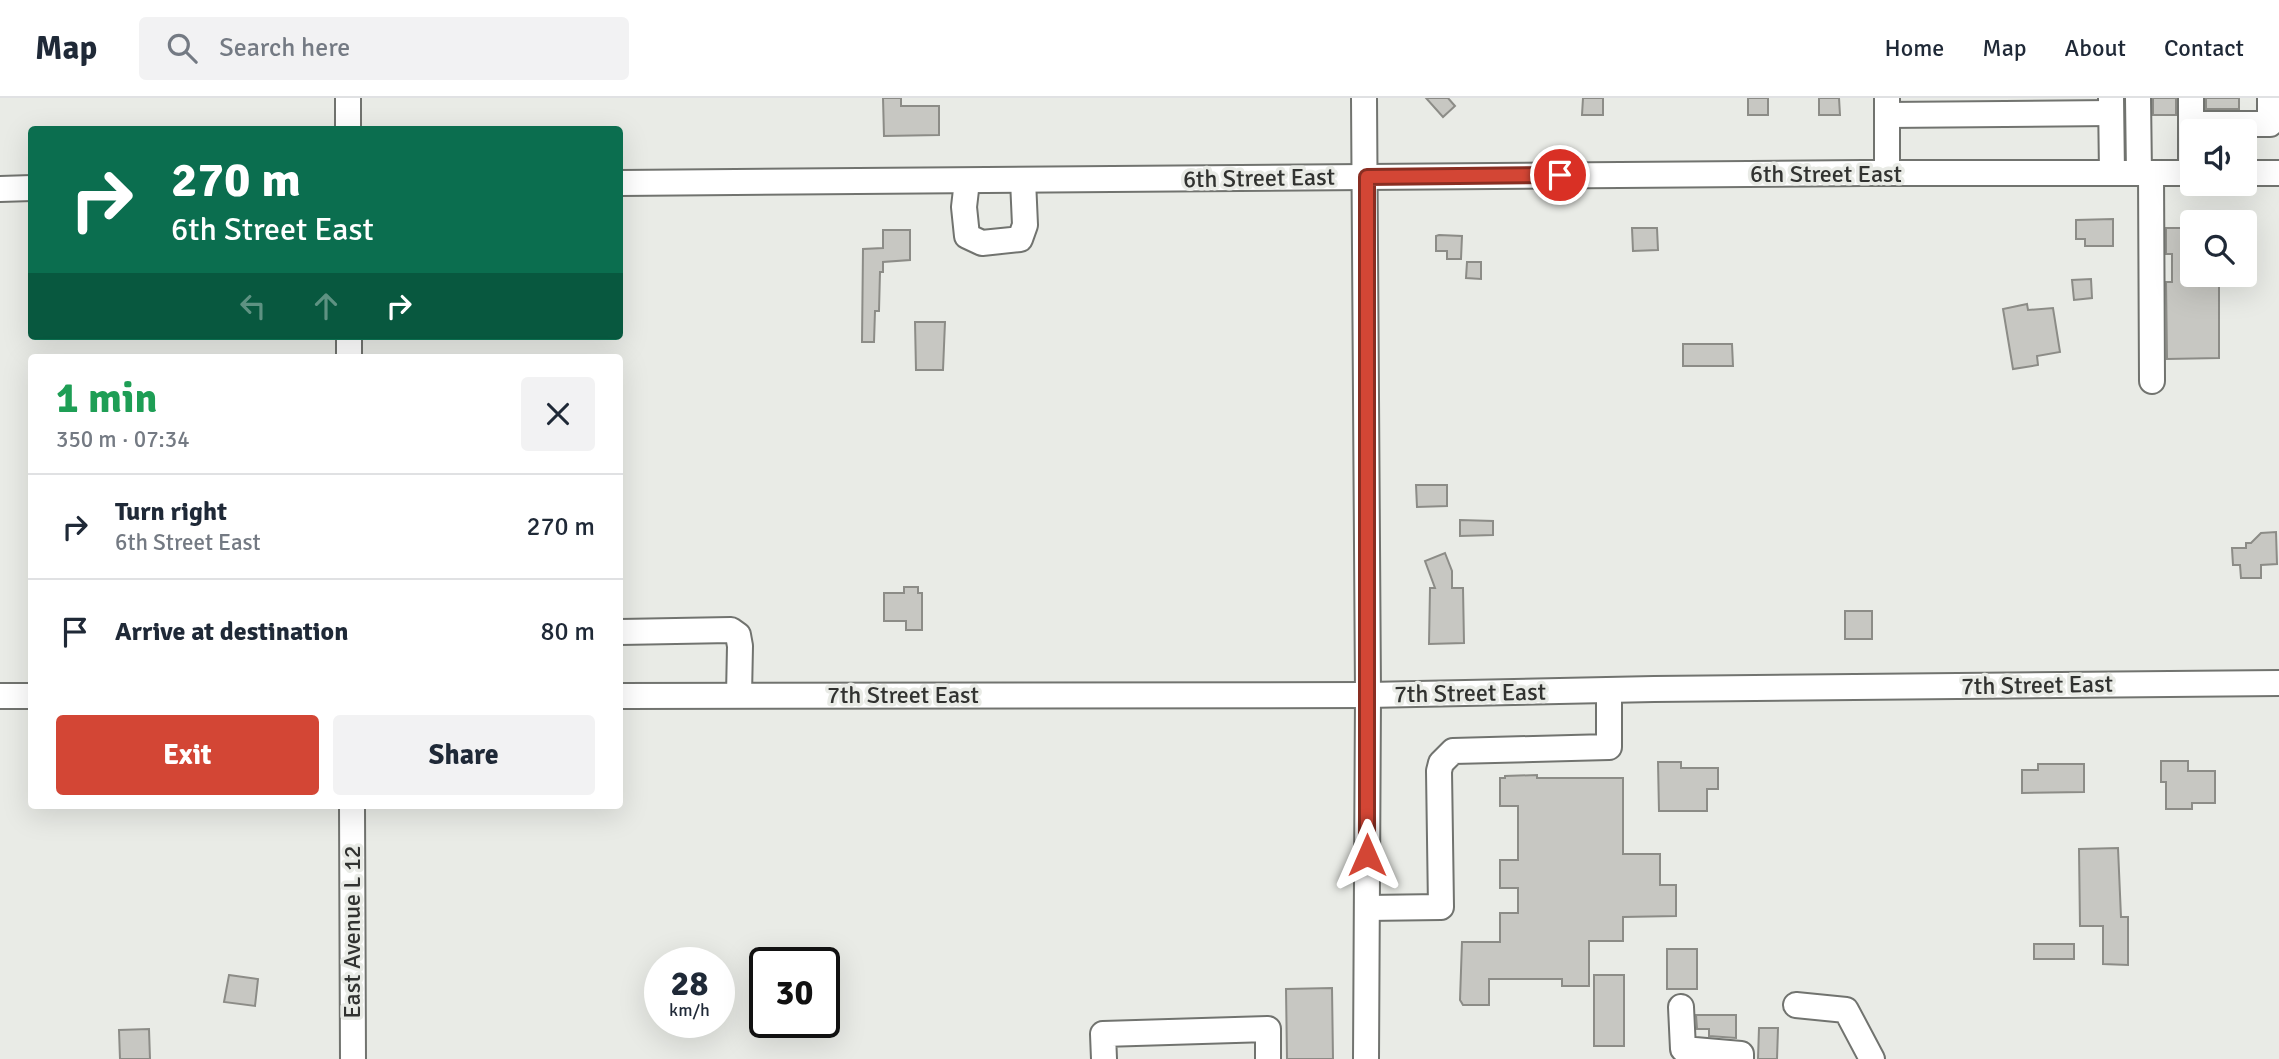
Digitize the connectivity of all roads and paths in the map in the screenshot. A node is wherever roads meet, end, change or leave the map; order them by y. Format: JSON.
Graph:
{"nodes":[{"id":1,"x":348,"y":98,"type":"edge"},
{"id":2,"x":1364,"y":98,"type":"edge"},
{"id":3,"x":2138,"y":98,"type":"edge"},
{"id":4,"x":2192,"y":98,"type":"edge"},
{"id":5,"x":2270,"y":98,"type":"edge"},
{"id":6,"x":2111,"y":105,"type":"edge"},
{"id":7,"x":1887,"y":106,"type":"edge"},
{"id":8,"x":2192,"y":119,"type":"edge"},
{"id":9,"x":2257,"y":124,"type":"edge"},
{"id":10,"x":348,"y":126,"type":"edge"},
{"id":11,"x":1887,"y":173,"type":"junction"},
{"id":12,"x":2112,"y":173,"type":"junction"},
{"id":13,"x":2145,"y":173,"type":"junction"},
{"id":14,"x":2180,"y":173,"type":"edge"},
{"id":15,"x":2257,"y":173,"type":"edge"},
{"id":16,"x":2279,"y":173,"type":"edge"},
{"id":17,"x":1367,"y":177,"type":"junction"},
{"id":18,"x":1023,"y":180,"type":"junction"},
{"id":19,"x":967,"y":181,"type":"junction"},
{"id":20,"x":623,"y":183,"type":"edge"},
{"id":21,"x":28,"y":188,"type":"edge"},
{"id":22,"x":0,"y":189,"type":"edge"},
{"id":23,"x":2152,"y":381,"type":"dead end"},
{"id":24,"x":623,"y":632,"type":"edge"},
{"id":25,"x":2279,"y":683,"type":"edge"},
{"id":26,"x":1609,"y":690,"type":"junction"},
{"id":27,"x":739,"y":695,"type":"junction"},
{"id":28,"x":1368,"y":695,"type":"junction"},
{"id":29,"x":0,"y":696,"type":"edge"},
{"id":30,"x":28,"y":696,"type":"edge"},
{"id":31,"x":623,"y":696,"type":"edge"},
{"id":32,"x":352,"y":809,"type":"edge"},
{"id":33,"x":1367,"y":908,"type":"junction"},
{"id":34,"x":1796,"y":1005,"type":"dead end"},
{"id":35,"x":1681,"y":1007,"type":"dead end"},
{"id":36,"x":352,"y":1059,"type":"edge"},
{"id":37,"x":1104,"y":1059,"type":"edge"},
{"id":38,"x":1268,"y":1059,"type":"edge"},
{"id":39,"x":1366,"y":1059,"type":"edge"},
{"id":40,"x":1741,"y":1059,"type":"edge"},
{"id":41,"x":1872,"y":1059,"type":"edge"}],
"edges":[{"from":1,"to":10,"type":"street"},
{"from":2,"to":17,"type":"street"},
{"from":3,"to":13,"type":"street"},
{"from":4,"to":8,"type":"street"},
{"from":5,"to":9,"type":"street"},
{"from":6,"to":7,"type":"street"},
{"from":6,"to":12,"type":"street"},
{"from":7,"to":11,"type":"street"},
{"from":11,"to":12,"type":"street","name":"6th Street East"},
{"from":11,"to":17,"type":"street","name":"6th Street East"},
{"from":12,"to":13,"type":"street","name":"6th Street East"},
{"from":13,"to":14,"type":"street","name":"6th Street East"},
{"from":13,"to":23,"type":"street"},
{"from":15,"to":16,"type":"street"},
{"from":17,"to":18,"type":"street","name":"6th Street East"},
{"from":17,"to":28,"type":"street"},
{"from":18,"to":19,"type":"street","name":"6th Street East"},
{"from":18,"to":19,"type":"street"},
{"from":19,"to":20,"type":"street","name":"6th Street East"},
{"from":21,"to":22,"type":"street"},
{"from":24,"to":27,"type":"street"},
{"from":25,"to":26,"type":"street","name":"7th Street East"},
{"from":26,"to":28,"type":"street","name":"7th Street East"},
{"from":26,"to":33,"type":"street"},
{"from":27,"to":28,"type":"street","name":"7th Street East"},
{"from":27,"to":31,"type":"street","name":"7th Street East"},
{"from":28,"to":33,"type":"street"},
{"from":29,"to":30,"type":"street"},
{"from":32,"to":36,"type":"street","name":"East Avenue L 12"},
{"from":33,"to":39,"type":"street"},
{"from":34,"to":41,"type":"street"},
{"from":35,"to":40,"type":"street"},
{"from":37,"to":38,"type":"street"}]}
